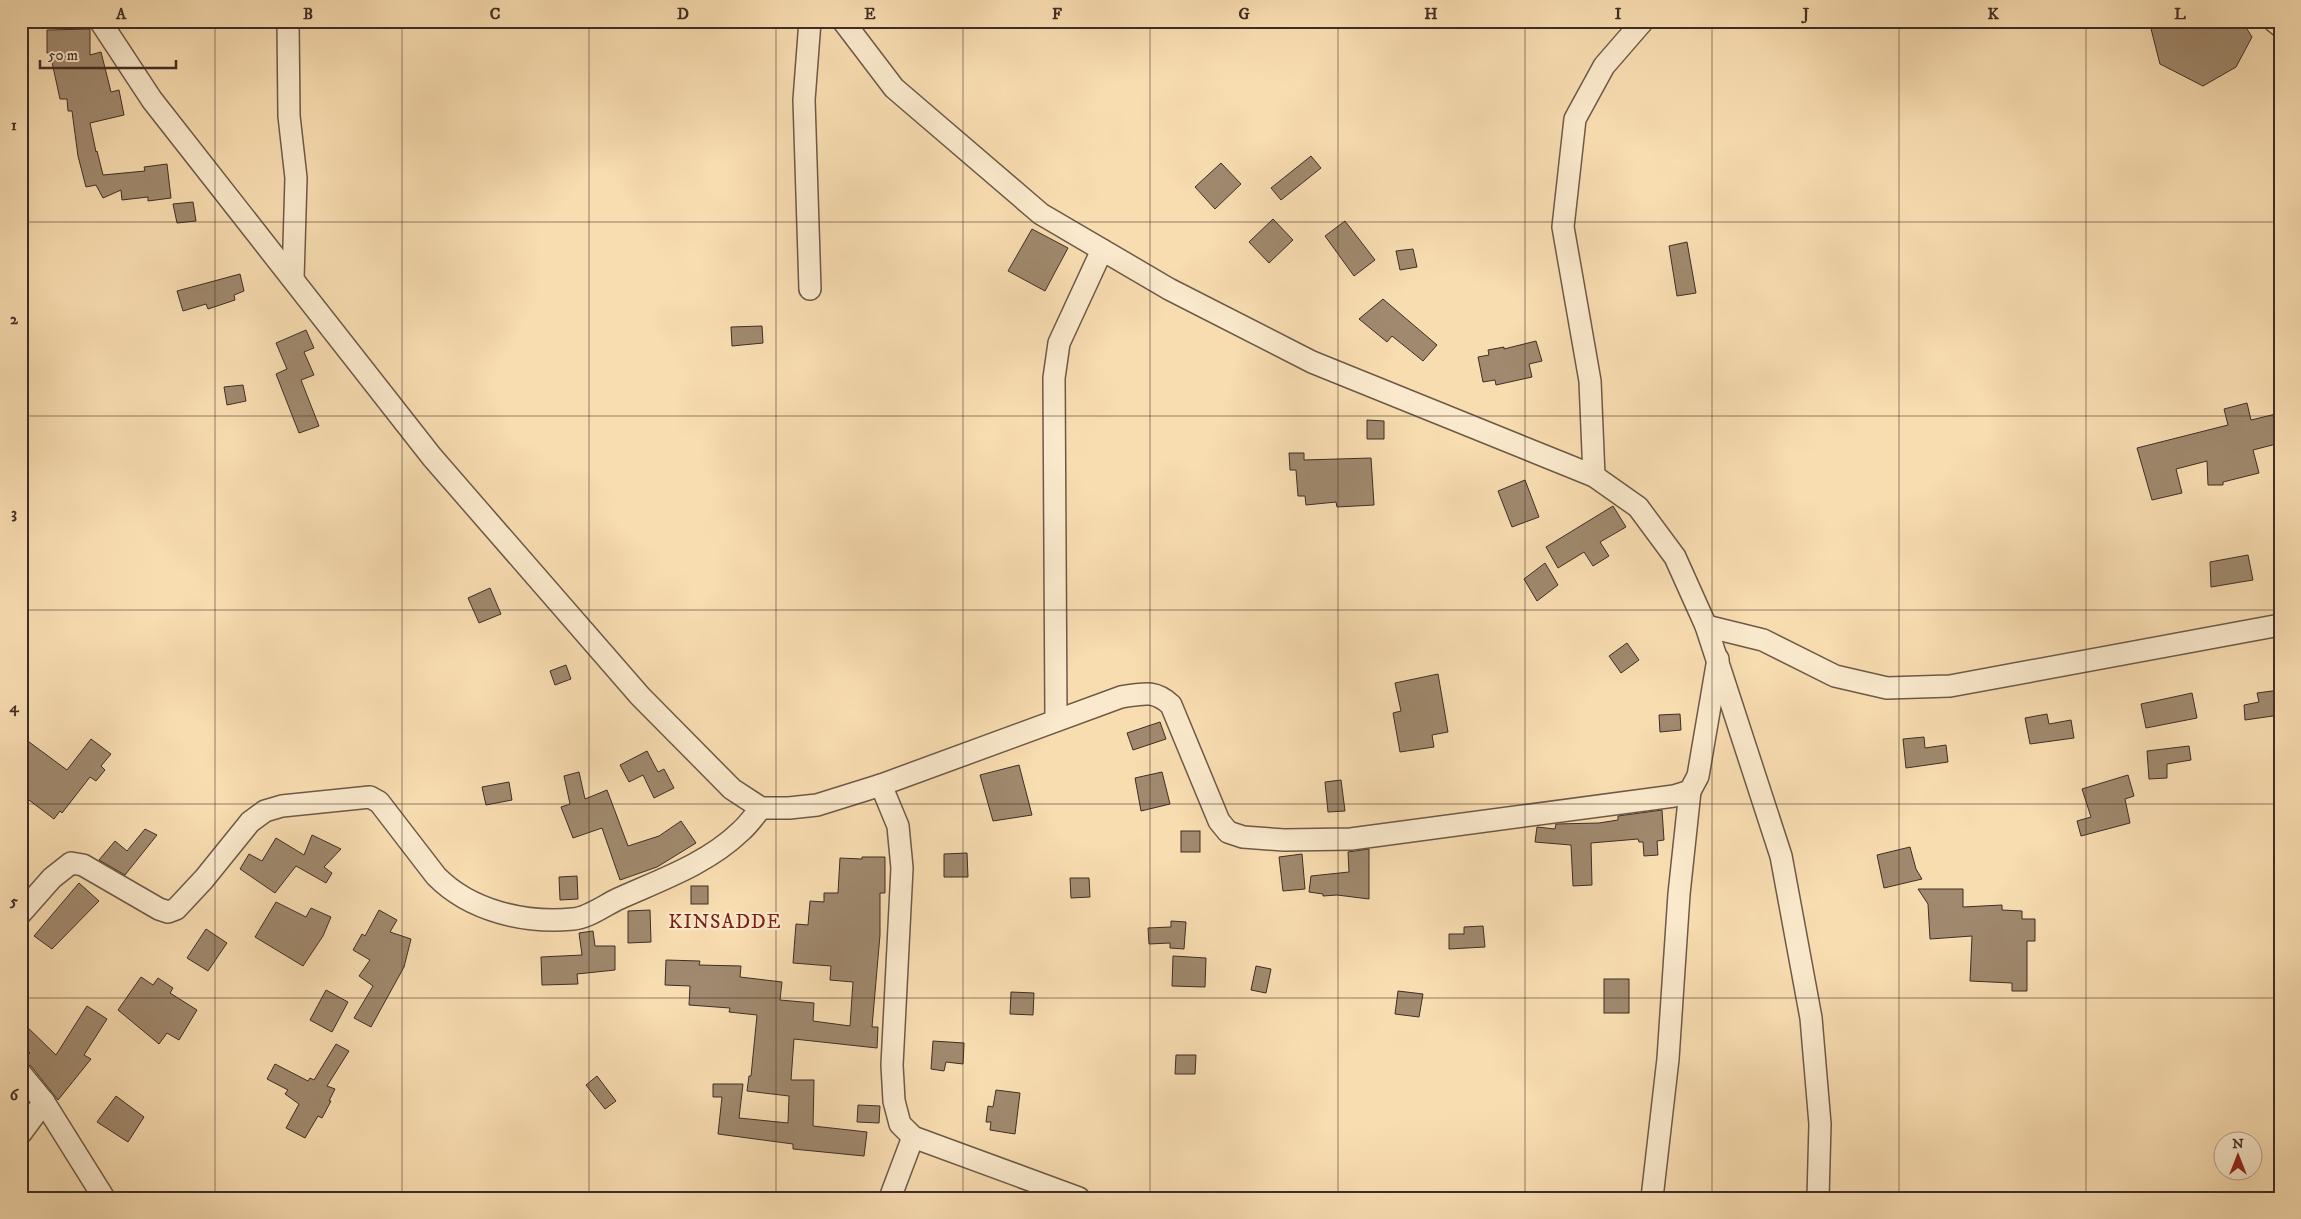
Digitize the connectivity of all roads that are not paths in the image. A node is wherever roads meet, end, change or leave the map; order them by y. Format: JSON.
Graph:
{"nodes":[{"id":1,"x":100,"y":21,"type":"edge"},
{"id":2,"x":288,"y":21,"type":"edge"},
{"id":3,"x":810,"y":21,"type":"edge"},
{"id":4,"x":843,"y":21,"type":"edge"},
{"id":5,"x":1643,"y":21,"type":"edge"},
{"id":6,"x":2274,"y":21,"type":"edge"},
{"id":7,"x":2280,"y":26,"type":"edge"},
{"id":8,"x":1102,"y":250,"type":"junction"},
{"id":9,"x":293,"y":279,"type":"junction"},
{"id":10,"x":810,"y":289,"type":"dead end"},
{"id":11,"x":1594,"y":476,"type":"junction"},
{"id":12,"x":2280,"y":625,"type":"edge"},
{"id":13,"x":1706,"y":626,"type":"junction"},
{"id":14,"x":1717,"y":654,"type":"junction"},
{"id":15,"x":1056,"y":720,"type":"junction"},
{"id":16,"x":881,"y":785,"type":"junction"},
{"id":17,"x":1690,"y":791,"type":"junction"},
{"id":18,"x":761,"y":808,"type":"junction"},
{"id":19,"x":21,"y":912,"type":"edge"},
{"id":20,"x":21,"y":1074,"type":"edge"},
{"id":21,"x":44,"y":1102,"type":"junction"},
{"id":22,"x":21,"y":1133,"type":"edge"},
{"id":23,"x":913,"y":1137,"type":"junction"},
{"id":24,"x":104,"y":1198,"type":"edge"},
{"id":25,"x":890,"y":1198,"type":"edge"},
{"id":26,"x":1079,"y":1198,"type":"edge"},
{"id":27,"x":1652,"y":1198,"type":"edge"},
{"id":28,"x":1818,"y":1198,"type":"edge"}],
"edges":[{"from":1,"to":9,"type":"street"},
{"from":2,"to":9,"type":"street"},
{"from":3,"to":10,"type":"street"},
{"from":4,"to":8,"type":"street"},
{"from":5,"to":11,"type":"street"},
{"from":6,"to":7,"type":"street"},
{"from":8,"to":11,"type":"street"},
{"from":8,"to":15,"type":"street"},
{"from":9,"to":18,"type":"street"},
{"from":11,"to":13,"type":"street"},
{"from":12,"to":13,"type":"street"},
{"from":13,"to":14,"type":"street"},
{"from":14,"to":17,"type":"street"},
{"from":14,"to":28,"type":"street"},
{"from":15,"to":16,"type":"street"},
{"from":15,"to":17,"type":"street"},
{"from":16,"to":18,"type":"street"},
{"from":16,"to":23,"type":"street"},
{"from":17,"to":27,"type":"street"},
{"from":18,"to":19,"type":"street"},
{"from":20,"to":21,"type":"street"},
{"from":21,"to":22,"type":"street"},
{"from":21,"to":24,"type":"street"},
{"from":23,"to":25,"type":"street"},
{"from":23,"to":26,"type":"street"}]}
